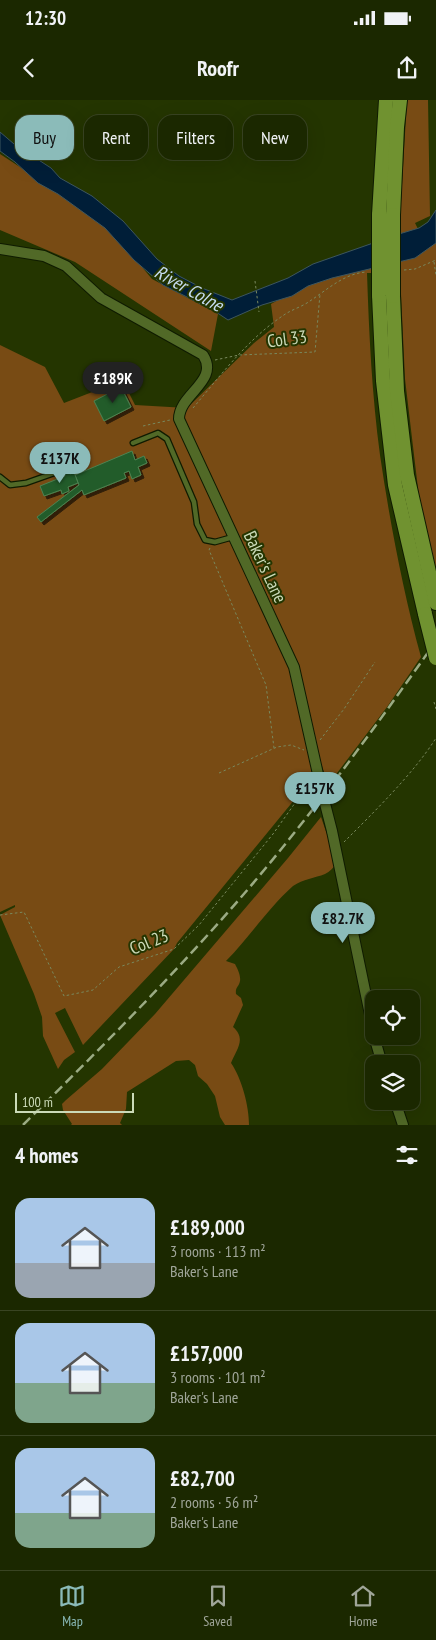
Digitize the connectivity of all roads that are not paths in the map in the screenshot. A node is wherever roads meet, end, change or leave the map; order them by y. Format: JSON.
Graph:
{"nodes":[{"id":1,"x":386,"y":100,"type":"edge"},
{"id":2,"x":400,"y":100,"type":"edge"},
{"id":3,"x":386,"y":215,"type":"junction"},
{"id":4,"x":0,"y":249,"type":"edge"},
{"id":5,"x":386,"y":296,"type":"junction"},
{"id":6,"x":133,"y":443,"type":"dead end"},
{"id":7,"x":85,"y":456,"type":"dead end"},
{"id":8,"x":0,"y":477,"type":"edge"},
{"id":9,"x":233,"y":537,"type":"junction"},
{"id":10,"x":436,"y":602,"type":"edge"},
{"id":11,"x":436,"y":658,"type":"edge"},
{"id":12,"x":365,"y":991,"type":"edge"},
{"id":13,"x":398,"y":1110,"type":"edge"},
{"id":14,"x":403,"y":1125,"type":"edge"}],
"edges":[{"from":1,"to":3,"type":"highway"},
{"from":2,"to":3,"type":"highway"},
{"from":3,"to":5,"type":"highway","bridge":true},
{"from":4,"to":9,"type":"street","name":"Baker's Lane"},
{"from":5,"to":10,"type":"highway"},
{"from":5,"to":11,"type":"highway","bridge":true},
{"from":6,"to":9,"type":"lane"},
{"from":7,"to":8,"type":"lane"},
{"from":9,"to":12,"type":"street","name":"Baker's Lane","bridge":true},
{"from":13,"to":14,"type":"street"}]}
